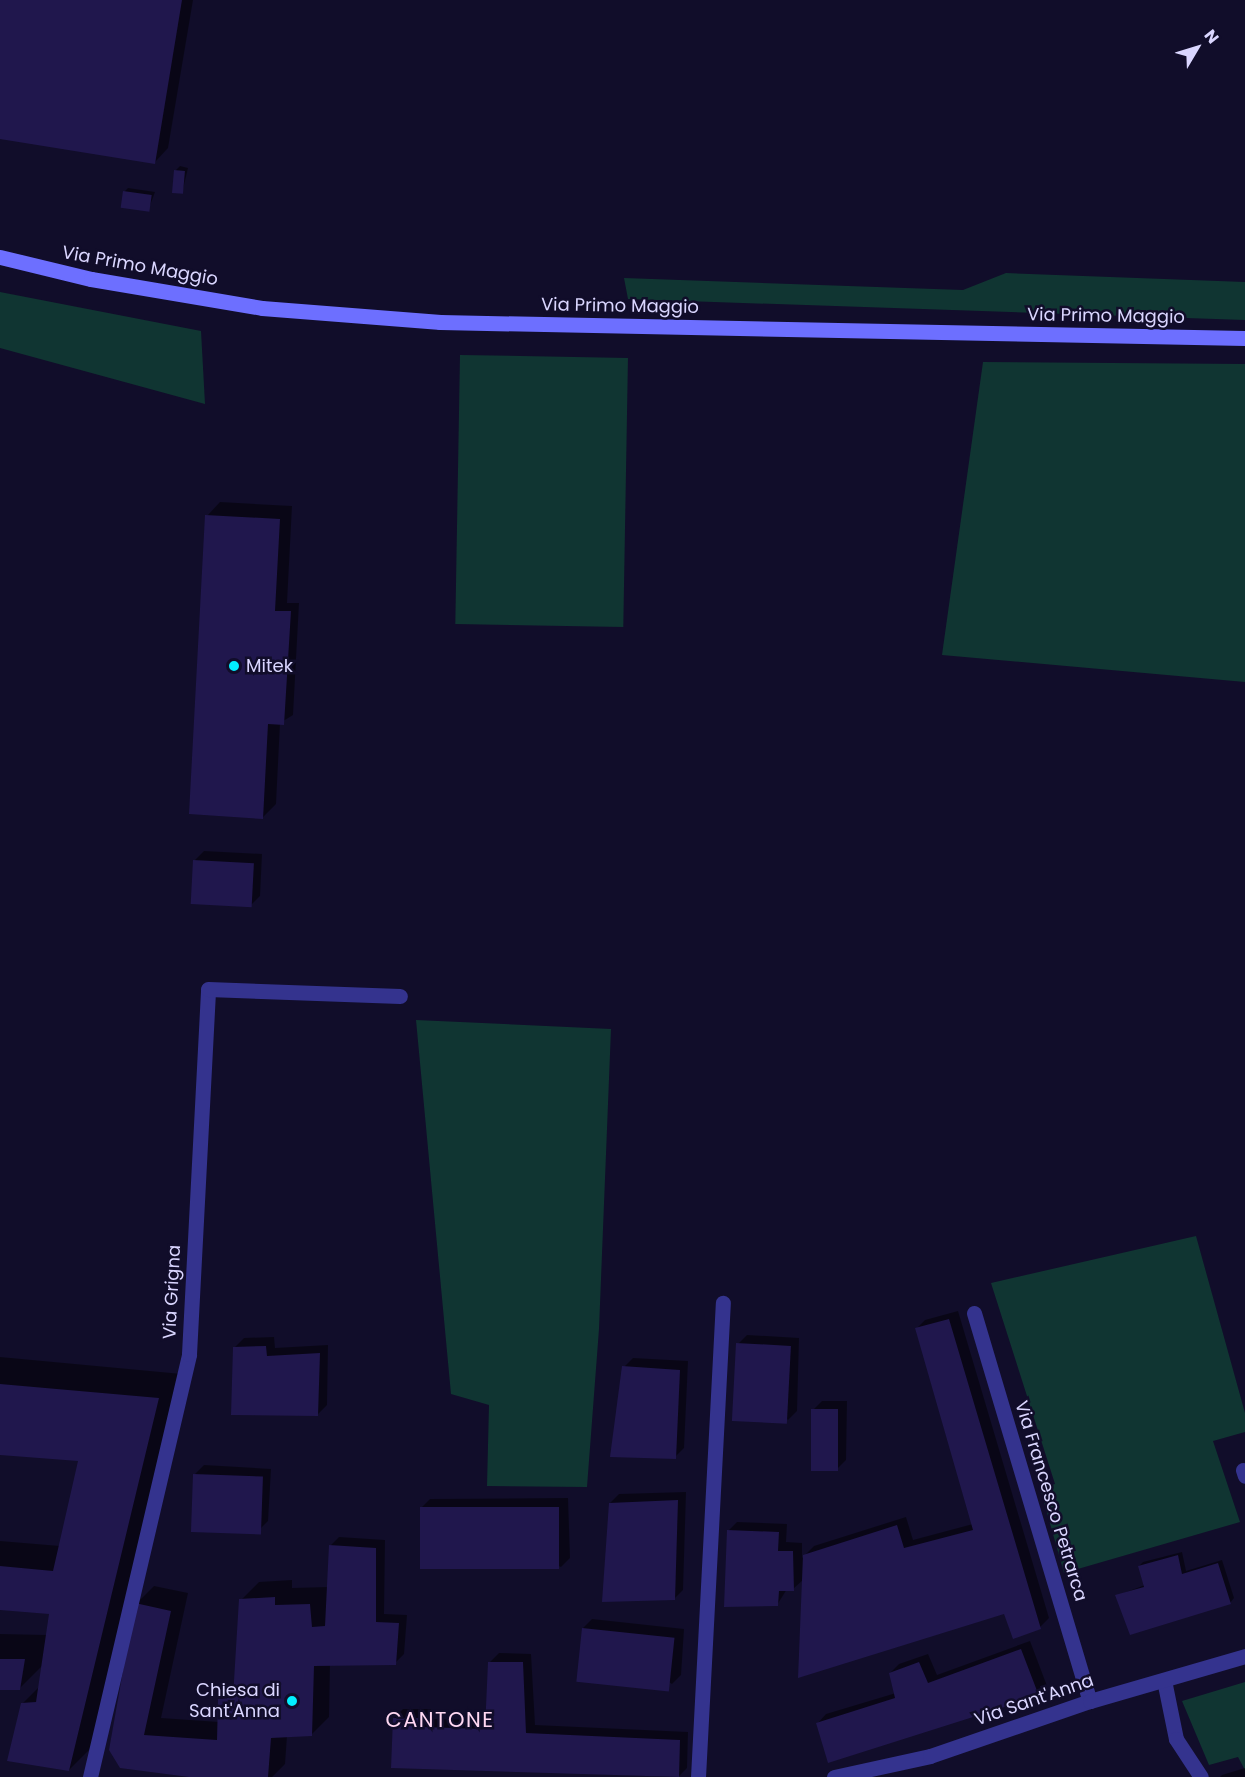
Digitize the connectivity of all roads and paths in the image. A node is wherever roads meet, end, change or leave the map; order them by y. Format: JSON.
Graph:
{"nodes":[{"id":1,"x":0,"y":257,"type":"edge"},
{"id":2,"x":1245,"y":338,"type":"edge"},
{"id":3,"x":400,"y":996,"type":"dead end"},
{"id":4,"x":723,"y":1303,"type":"dead end"},
{"id":5,"x":974,"y":1312,"type":"dead end"},
{"id":6,"x":1245,"y":1656,"type":"edge"},
{"id":7,"x":1164,"y":1680,"type":"junction"},
{"id":8,"x":1090,"y":1701,"type":"junction"},
{"id":9,"x":90,"y":1777,"type":"edge"},
{"id":10,"x":698,"y":1777,"type":"edge"},
{"id":11,"x":834,"y":1777,"type":"edge"},
{"id":12,"x":1201,"y":1777,"type":"edge"}],
"edges":[{"from":1,"to":2,"type":"street","name":"Via Primo Maggio"},
{"from":3,"to":9,"type":"street","name":"Via Grigna"},
{"from":4,"to":10,"type":"street"},
{"from":5,"to":8,"type":"street","name":"Via Francesco Petrarca"},
{"from":6,"to":7,"type":"street","name":"Via Sant'Anna"},
{"from":7,"to":8,"type":"street","name":"Via Sant'Anna"},
{"from":7,"to":12,"type":"street"},
{"from":8,"to":11,"type":"street","name":"Via Sant'Anna"}]}
